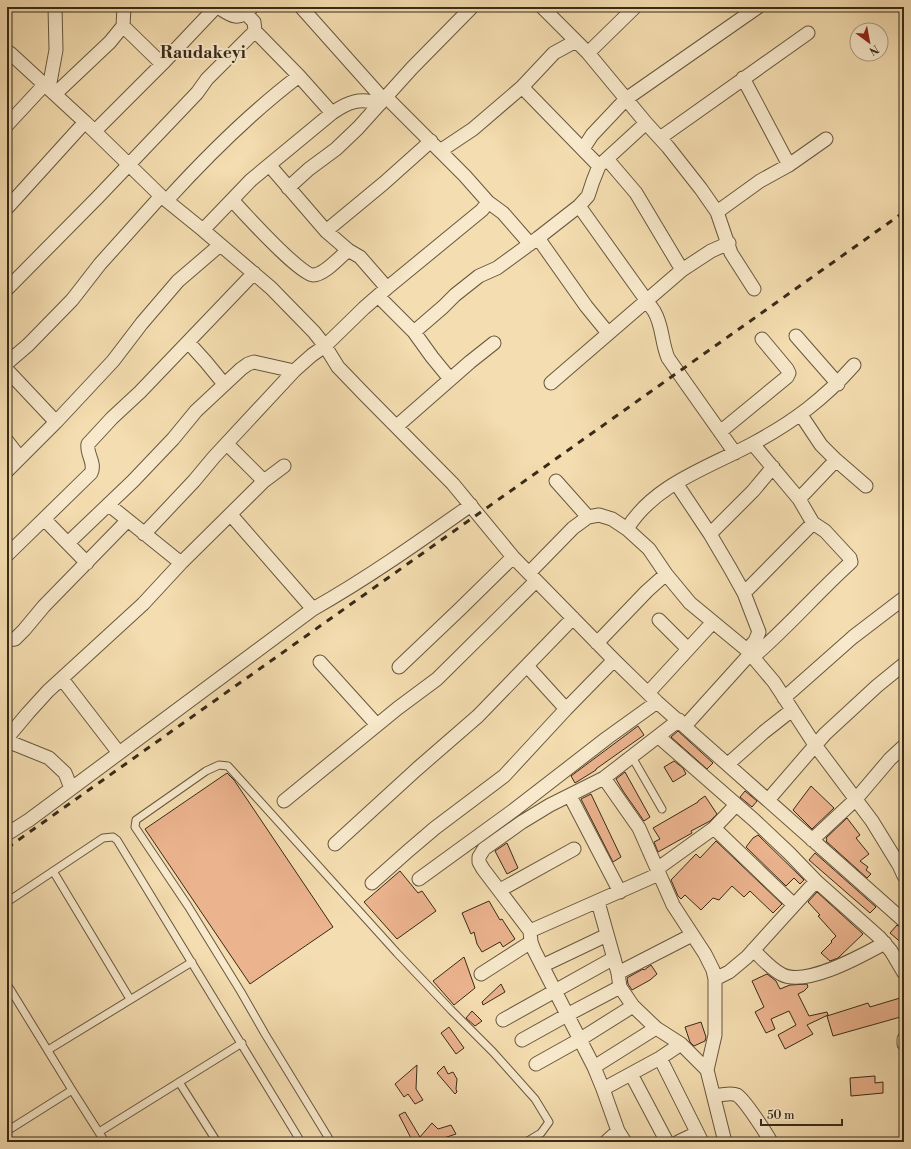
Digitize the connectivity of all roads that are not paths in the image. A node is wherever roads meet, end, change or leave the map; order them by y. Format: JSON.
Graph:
{"nodes":[{"id":1,"x":55,"y":7,"type":"edge"},
{"id":2,"x":124,"y":7,"type":"edge"},
{"id":3,"x":217,"y":7,"type":"edge"},
{"id":4,"x":301,"y":7,"type":"edge"},
{"id":5,"x":472,"y":7,"type":"edge"},
{"id":6,"x":635,"y":7,"type":"edge"},
{"id":7,"x":758,"y":7,"type":"edge"},
{"id":8,"x":544,"y":8,"type":"edge"},
{"id":9,"x":249,"y":10,"type":"edge"},
{"id":10,"x":123,"y":26,"type":"junction"},
{"id":11,"x":255,"y":31,"type":"junction"},
{"id":12,"x":808,"y":33,"type":"dead end"},
{"id":13,"x":576,"y":40,"type":"junction"},
{"id":14,"x":8,"y":49,"type":"edge"},
{"id":15,"x":588,"y":53,"type":"junction"},
{"id":16,"x":162,"y":64,"type":"junction"},
{"id":17,"x":299,"y":76,"type":"junction"},
{"id":18,"x":743,"y":78,"type":"junction"},
{"id":19,"x":522,"y":87,"type":"junction"},
{"id":20,"x":50,"y":89,"type":"junction"},
{"id":21,"x":626,"y":99,"type":"junction"},
{"id":22,"x":383,"y":100,"type":"junction"},
{"id":23,"x":332,"y":113,"type":"junction"},
{"id":24,"x":85,"y":122,"type":"junction"},
{"id":25,"x":646,"y":123,"type":"junction"},
{"id":26,"x":7,"y":125,"type":"edge"},
{"id":27,"x":95,"y":131,"type":"junction"},
{"id":28,"x":660,"y":138,"type":"junction"},
{"id":29,"x":826,"y":139,"type":"dead end"},
{"id":30,"x":431,"y":141,"type":"junction"},
{"id":31,"x":583,"y":149,"type":"junction"},
{"id":32,"x":440,"y":151,"type":"junction"},
{"id":33,"x":603,"y":163,"type":"junction"},
{"id":34,"x":129,"y":165,"type":"junction"},
{"id":35,"x":789,"y":165,"type":"junction"},
{"id":36,"x":270,"y":166,"type":"junction"},
{"id":37,"x":288,"y":188,"type":"junction"},
{"id":38,"x":164,"y":198,"type":"junction"},
{"id":39,"x":232,"y":200,"type":"junction"},
{"id":40,"x":488,"y":202,"type":"junction"},
{"id":41,"x":579,"y":206,"type":"junction"},
{"id":42,"x":7,"y":208,"type":"edge"},
{"id":43,"x":717,"y":212,"type":"junction"},
{"id":44,"x":203,"y":230,"type":"junction"},
{"id":45,"x":326,"y":231,"type":"junction"},
{"id":46,"x":534,"y":241,"type":"junction"},
{"id":47,"x":729,"y":243,"type":"junction"},
{"id":48,"x":220,"y":244,"type":"junction"},
{"id":49,"x":348,"y":250,"type":"junction"},
{"id":50,"x":682,"y":270,"type":"junction"},
{"id":51,"x":254,"y":273,"type":"junction"},
{"id":52,"x":7,"y":289,"type":"edge"},
{"id":53,"x":754,"y":289,"type":"dead end"},
{"id":54,"x":382,"y":292,"type":"junction"},
{"id":55,"x":646,"y":300,"type":"junction"},
{"id":56,"x":414,"y":332,"type":"junction"},
{"id":57,"x":608,"y":333,"type":"junction"},
{"id":58,"x":796,"y":336,"type":"dead end"},
{"id":59,"x":762,"y":339,"type":"dead end"},
{"id":60,"x":188,"y":342,"type":"junction"},
{"id":61,"x":494,"y":344,"type":"dead end"},
{"id":62,"x":325,"y":346,"type":"junction"},
{"id":63,"x":7,"y":363,"type":"edge"},
{"id":64,"x":854,"y":365,"type":"dead end"},
{"id":65,"x":7,"y":370,"type":"edge"},
{"id":66,"x":294,"y":371,"type":"junction"},
{"id":67,"x":450,"y":380,"type":"junction"},
{"id":68,"x":551,"y":383,"type":"dead end"},
{"id":69,"x":224,"y":384,"type":"junction"},
{"id":70,"x":838,"y":384,"type":"junction"},
{"id":71,"x":801,"y":415,"type":"junction"},
{"id":72,"x":56,"y":422,"type":"junction"},
{"id":73,"x":397,"y":426,"type":"junction"},
{"id":74,"x":720,"y":432,"type":"junction"},
{"id":75,"x":7,"y":441,"type":"edge"},
{"id":76,"x":227,"y":444,"type":"junction"},
{"id":77,"x":753,"y":444,"type":"junction"},
{"id":78,"x":735,"y":452,"type":"junction"},
{"id":79,"x":20,"y":458,"type":"junction"},
{"id":80,"x":836,"y":460,"type":"junction"},
{"id":81,"x":284,"y":466,"type":"dead end"},
{"id":82,"x":773,"y":467,"type":"junction"},
{"id":83,"x":7,"y":471,"type":"edge"},
{"id":84,"x":264,"y":481,"type":"junction"},
{"id":85,"x":556,"y":481,"type":"dead end"},
{"id":86,"x":676,"y":483,"type":"junction"},
{"id":87,"x":866,"y":486,"type":"dead end"},
{"id":88,"x":799,"y":499,"type":"junction"},
{"id":89,"x":471,"y":504,"type":"junction"},
{"id":90,"x":109,"y":505,"type":"junction"},
{"id":91,"x":231,"y":514,"type":"junction"},
{"id":92,"x":588,"y":517,"type":"junction"},
{"id":93,"x":44,"y":519,"type":"junction"},
{"id":94,"x":127,"y":521,"type":"junction"},
{"id":95,"x":813,"y":523,"type":"junction"},
{"id":96,"x":627,"y":529,"type":"junction"},
{"id":97,"x":144,"y":534,"type":"junction"},
{"id":98,"x":710,"y":534,"type":"junction"},
{"id":99,"x":68,"y":543,"type":"junction"},
{"id":100,"x":7,"y":555,"type":"edge"},
{"id":101,"x":513,"y":557,"type":"junction"},
{"id":102,"x":87,"y":563,"type":"junction"},
{"id":103,"x":181,"y":563,"type":"junction"},
{"id":104,"x":666,"y":574,"type":"junction"},
{"id":105,"x":532,"y":577,"type":"junction"},
{"id":106,"x":744,"y":593,"type":"junction"},
{"id":107,"x":904,"y":598,"type":"edge"},
{"id":108,"x":313,"y":609,"type":"junction"},
{"id":109,"x":573,"y":618,"type":"junction"},
{"id":110,"x":659,"y":620,"type":"dead end"},
{"id":111,"x":713,"y":622,"type":"junction"},
{"id":112,"x":7,"y":640,"type":"edge"},
{"id":113,"x":597,"y":643,"type":"junction"},
{"id":114,"x":688,"y":649,"type":"junction"},
{"id":115,"x":750,"y":653,"type":"junction"},
{"id":116,"x":614,"y":660,"type":"junction"},
{"id":117,"x":320,"y":662,"type":"dead end"},
{"id":118,"x":904,"y":664,"type":"edge"},
{"id":119,"x":527,"y":666,"type":"junction"},
{"id":120,"x":399,"y":667,"type":"dead end"},
{"id":121,"x":62,"y":679,"type":"junction"},
{"id":122,"x":652,"y":697,"type":"junction"},
{"id":123,"x":784,"y":698,"type":"junction"},
{"id":124,"x":566,"y":708,"type":"junction"},
{"id":125,"x":792,"y":710,"type":"junction"},
{"id":126,"x":682,"y":723,"type":"junction"},
{"id":127,"x":377,"y":725,"type":"junction"},
{"id":128,"x":659,"y":737,"type":"junction"},
{"id":129,"x":7,"y":739,"type":"edge"},
{"id":130,"x":815,"y":745,"type":"junction"},
{"id":131,"x":904,"y":746,"type":"edge"},
{"id":132,"x":119,"y":753,"type":"junction"},
{"id":133,"x":632,"y":757,"type":"junction"},
{"id":134,"x":728,"y":764,"type":"junction"},
{"id":135,"x":604,"y":778,"type":"junction"},
{"id":136,"x":72,"y":788,"type":"junction"},
{"id":137,"x":570,"y":796,"type":"junction"},
{"id":138,"x":856,"y":799,"type":"junction"},
{"id":139,"x":768,"y":800,"type":"junction"},
{"id":140,"x":284,"y":801,"type":"dead end"},
{"id":141,"x":736,"y":805,"type":"junction"},
{"id":142,"x":662,"y":810,"type":"dead end"},
{"id":143,"x":714,"y":828,"type":"junction"},
{"id":144,"x":7,"y":834,"type":"edge"},
{"id":145,"x":812,"y":840,"type":"junction"},
{"id":146,"x":335,"y":844,"type":"dead end"},
{"id":147,"x":574,"y":849,"type":"dead end"},
{"id":148,"x":53,"y":871,"type":"junction"},
{"id":149,"x":658,"y":872,"type":"junction"},
{"id":150,"x":904,"y":876,"type":"edge"},
{"id":151,"x":419,"y":879,"type":"dead end"},
{"id":152,"x":816,"y":880,"type":"junction"},
{"id":153,"x":372,"y":883,"type":"dead end"},
{"id":154,"x":500,"y":890,"type":"junction"},
{"id":155,"x":620,"y":892,"type":"junction"},
{"id":156,"x":7,"y":902,"type":"edge"},
{"id":157,"x":598,"y":902,"type":"junction"},
{"id":158,"x":794,"y":905,"type":"junction"},
{"id":159,"x":904,"y":921,"type":"edge"},
{"id":160,"x":607,"y":935,"type":"junction"},
{"id":161,"x":692,"y":935,"type":"junction"},
{"id":162,"x":530,"y":936,"type":"junction"},
{"id":163,"x":885,"y":943,"type":"junction"},
{"id":164,"x":753,"y":950,"type":"junction"},
{"id":165,"x":614,"y":958,"type":"junction"},
{"id":166,"x":192,"y":962,"type":"junction"},
{"id":167,"x":542,"y":966,"type":"junction"},
{"id":168,"x":618,"y":973,"type":"junction"},
{"id":169,"x":904,"y":973,"type":"edge"},
{"id":170,"x":481,"y":974,"type":"dead end"},
{"id":171,"x":715,"y":979,"type":"junction"},
{"id":172,"x":7,"y":984,"type":"edge"},
{"id":173,"x":620,"y":987,"type":"junction"},
{"id":174,"x":554,"y":990,"type":"junction"},
{"id":175,"x":130,"y":1000,"type":"junction"},
{"id":176,"x":633,"y":1006,"type":"junction"},
{"id":177,"x":567,"y":1015,"type":"junction"},
{"id":178,"x":503,"y":1020,"type":"dead end"},
{"id":179,"x":656,"y":1028,"type":"junction"},
{"id":180,"x":522,"y":1040,"type":"dead end"},
{"id":181,"x":579,"y":1040,"type":"junction"},
{"id":182,"x":904,"y":1040,"type":"edge"},
{"id":183,"x":242,"y":1043,"type":"junction"},
{"id":184,"x":681,"y":1044,"type":"junction"},
{"id":185,"x":904,"y":1044,"type":"edge"},
{"id":186,"x":48,"y":1050,"type":"junction"},
{"id":187,"x":660,"y":1058,"type":"junction"},
{"id":188,"x":536,"y":1064,"type":"dead end"},
{"id":189,"x":594,"y":1067,"type":"junction"},
{"id":190,"x":707,"y":1070,"type":"junction"},
{"id":191,"x":631,"y":1074,"type":"junction"},
{"id":192,"x":179,"y":1082,"type":"junction"},
{"id":193,"x":603,"y":1089,"type":"junction"},
{"id":194,"x":72,"y":1090,"type":"junction"},
{"id":195,"x":714,"y":1096,"type":"junction"},
{"id":196,"x":8,"y":1128,"type":"edge"},
{"id":197,"x":100,"y":1132,"type":"junction"},
{"id":198,"x":621,"y":1137,"type":"edge"},
{"id":199,"x":700,"y":1137,"type":"edge"},
{"id":200,"x":105,"y":1142,"type":"edge"},
{"id":201,"x":217,"y":1142,"type":"edge"},
{"id":202,"x":301,"y":1142,"type":"edge"},
{"id":203,"x":331,"y":1142,"type":"edge"},
{"id":204,"x":526,"y":1142,"type":"edge"},
{"id":205,"x":606,"y":1142,"type":"edge"},
{"id":206,"x":667,"y":1142,"type":"edge"},
{"id":207,"x":678,"y":1142,"type":"edge"},
{"id":208,"x":725,"y":1142,"type":"edge"},
{"id":209,"x":771,"y":1142,"type":"edge"}],
"edges":[{"from":1,"to":20,"type":"street"},
{"from":2,"to":10,"type":"street"},
{"from":3,"to":9,"type":"street"},
{"from":3,"to":16,"type":"street"},
{"from":4,"to":22,"type":"street"},
{"from":5,"to":22,"type":"street"},
{"from":6,"to":15,"type":"street"},
{"from":7,"to":21,"type":"street"},
{"from":8,"to":13,"type":"street"},
{"from":9,"to":11,"type":"street"},
{"from":10,"to":16,"type":"street"},
{"from":10,"to":20,"type":"street"},
{"from":11,"to":17,"type":"street"},
{"from":11,"to":34,"type":"street"},
{"from":12,"to":18,"type":"street"},
{"from":13,"to":15,"type":"street"},
{"from":13,"to":19,"type":"street"},
{"from":14,"to":20,"type":"street"},
{"from":15,"to":21,"type":"street"},
{"from":16,"to":27,"type":"street"},
{"from":17,"to":23,"type":"street"},
{"from":17,"to":38,"type":"street"},
{"from":18,"to":28,"type":"street"},
{"from":18,"to":35,"type":"street"},
{"from":19,"to":31,"type":"street"},
{"from":19,"to":32,"type":"street"},
{"from":20,"to":24,"type":"street"},
{"from":20,"to":26,"type":"street"},
{"from":21,"to":25,"type":"street"},
{"from":21,"to":31,"type":"street"},
{"from":22,"to":23,"type":"street"},
{"from":22,"to":30,"type":"street"},
{"from":22,"to":37,"type":"street"},
{"from":23,"to":36,"type":"street"},
{"from":24,"to":27,"type":"street"},
{"from":24,"to":42,"type":"street"},
{"from":25,"to":28,"type":"street"},
{"from":25,"to":33,"type":"street"},
{"from":27,"to":34,"type":"street"},
{"from":28,"to":43,"type":"street"},
{"from":29,"to":35,"type":"street"},
{"from":30,"to":32,"type":"street"},
{"from":30,"to":45,"type":"street"},
{"from":31,"to":33,"type":"street"},
{"from":32,"to":40,"type":"street"},
{"from":33,"to":41,"type":"street"},
{"from":33,"to":50,"type":"street"},
{"from":34,"to":38,"type":"street"},
{"from":34,"to":52,"type":"street"},
{"from":35,"to":43,"type":"street"},
{"from":36,"to":37,"type":"street"},
{"from":36,"to":39,"type":"street"},
{"from":37,"to":45,"type":"street"},
{"from":38,"to":44,"type":"street"},
{"from":38,"to":63,"type":"street"},
{"from":39,"to":44,"type":"street"},
{"from":39,"to":49,"type":"street"},
{"from":40,"to":46,"type":"street"},
{"from":40,"to":54,"type":"street"},
{"from":41,"to":46,"type":"street"},
{"from":41,"to":55,"type":"street"},
{"from":43,"to":47,"type":"street"},
{"from":44,"to":48,"type":"street"},
{"from":45,"to":49,"type":"street"},
{"from":46,"to":56,"type":"street"},
{"from":46,"to":57,"type":"street"},
{"from":47,"to":50,"type":"street"},
{"from":47,"to":53,"type":"street"},
{"from":48,"to":51,"type":"street"},
{"from":48,"to":72,"type":"street"},
{"from":49,"to":54,"type":"street"},
{"from":50,"to":55,"type":"street"},
{"from":51,"to":60,"type":"street"},
{"from":51,"to":62,"type":"street"},
{"from":54,"to":56,"type":"street"},
{"from":54,"to":62,"type":"street"},
{"from":55,"to":57,"type":"street"},
{"from":55,"to":74,"type":"street"},
{"from":56,"to":67,"type":"street"},
{"from":57,"to":68,"type":"street"},
{"from":58,"to":70,"type":"street"},
{"from":59,"to":74,"type":"street"},
{"from":60,"to":69,"type":"street"},
{"from":60,"to":93,"type":"street"},
{"from":61,"to":67,"type":"street"},
{"from":62,"to":66,"type":"street"},
{"from":62,"to":73,"type":"street"},
{"from":64,"to":70,"type":"street"},
{"from":65,"to":72,"type":"street"},
{"from":66,"to":69,"type":"street"},
{"from":66,"to":76,"type":"street"},
{"from":67,"to":73,"type":"street"},
{"from":69,"to":90,"type":"street"},
{"from":70,"to":71,"type":"street"},
{"from":71,"to":77,"type":"street"},
{"from":71,"to":80,"type":"street"},
{"from":72,"to":79,"type":"street"},
{"from":73,"to":89,"type":"street"},
{"from":74,"to":78,"type":"street"},
{"from":75,"to":79,"type":"street"},
{"from":76,"to":84,"type":"street"},
{"from":76,"to":97,"type":"street"},
{"from":77,"to":78,"type":"street"},
{"from":77,"to":82,"type":"street"},
{"from":78,"to":86,"type":"street"},
{"from":79,"to":83,"type":"street"},
{"from":80,"to":87,"type":"street"},
{"from":80,"to":88,"type":"street"},
{"from":81,"to":84,"type":"street"},
{"from":82,"to":88,"type":"street"},
{"from":82,"to":98,"type":"street"},
{"from":84,"to":91,"type":"street"},
{"from":85,"to":92,"type":"street"},
{"from":86,"to":96,"type":"street"},
{"from":86,"to":98,"type":"street"},
{"from":88,"to":95,"type":"street"},
{"from":89,"to":101,"type":"street"},
{"from":89,"to":108,"type":"street"},
{"from":90,"to":94,"type":"street"},
{"from":90,"to":99,"type":"street"},
{"from":91,"to":103,"type":"street"},
{"from":91,"to":108,"type":"street"},
{"from":92,"to":96,"type":"street"},
{"from":92,"to":105,"type":"street"},
{"from":93,"to":99,"type":"street"},
{"from":93,"to":100,"type":"street"},
{"from":94,"to":97,"type":"street"},
{"from":94,"to":102,"type":"street"},
{"from":95,"to":106,"type":"street"},
{"from":95,"to":115,"type":"street"},
{"from":96,"to":104,"type":"street"},
{"from":97,"to":103,"type":"street"},
{"from":98,"to":106,"type":"street"},
{"from":99,"to":102,"type":"street"},
{"from":101,"to":105,"type":"street"},
{"from":101,"to":120,"type":"street"},
{"from":102,"to":112,"type":"street"},
{"from":103,"to":121,"type":"street"},
{"from":104,"to":111,"type":"street"},
{"from":104,"to":113,"type":"street"},
{"from":105,"to":109,"type":"street"},
{"from":105,"to":127,"type":"street"},
{"from":106,"to":115,"type":"street"},
{"from":107,"to":123,"type":"street"},
{"from":108,"to":132,"type":"street"},
{"from":109,"to":113,"type":"street"},
{"from":109,"to":119,"type":"street"},
{"from":110,"to":114,"type":"street"},
{"from":111,"to":114,"type":"street"},
{"from":111,"to":115,"type":"street"},
{"from":113,"to":116,"type":"street"},
{"from":114,"to":122,"type":"street"},
{"from":115,"to":123,"type":"street"},
{"from":115,"to":126,"type":"street"},
{"from":116,"to":122,"type":"street"},
{"from":116,"to":124,"type":"street"},
{"from":117,"to":127,"type":"street"},
{"from":118,"to":130,"type":"street"},
{"from":119,"to":124,"type":"street"},
{"from":119,"to":146,"type":"street"},
{"from":121,"to":129,"type":"street"},
{"from":121,"to":132,"type":"street"},
{"from":122,"to":126,"type":"street"},
{"from":122,"to":151,"type":"street"},
{"from":123,"to":125,"type":"street"},
{"from":124,"to":153,"type":"street"},
{"from":125,"to":130,"type":"street"},
{"from":125,"to":134,"type":"street"},
{"from":126,"to":128,"type":"street"},
{"from":126,"to":134,"type":"street"},
{"from":127,"to":140,"type":"street"},
{"from":128,"to":133,"type":"street"},
{"from":128,"to":141,"type":"street"},
{"from":129,"to":136,"type":"street"},
{"from":130,"to":138,"type":"street"},
{"from":130,"to":139,"type":"street"},
{"from":131,"to":138,"type":"street"},
{"from":132,"to":136,"type":"street"},
{"from":133,"to":135,"type":"street"},
{"from":133,"to":142,"type":"lane"},
{"from":134,"to":139,"type":"street"},
{"from":135,"to":137,"type":"street"},
{"from":135,"to":149,"type":"street"},
{"from":136,"to":144,"type":"street"},
{"from":137,"to":154,"type":"street"},
{"from":137,"to":155,"type":"street"},
{"from":138,"to":145,"type":"street"},
{"from":138,"to":150,"type":"street"},
{"from":139,"to":145,"type":"street"},
{"from":141,"to":143,"type":"street"},
{"from":141,"to":152,"type":"street"},
{"from":143,"to":149,"type":"street"},
{"from":143,"to":158,"type":"street"},
{"from":145,"to":159,"type":"street"},
{"from":147,"to":154,"type":"street"},
{"from":148,"to":156,"type":"lane"},
{"from":148,"to":166,"type":"lane"},
{"from":148,"to":175,"type":"lane"},
{"from":149,"to":155,"type":"street"},
{"from":149,"to":161,"type":"street"},
{"from":152,"to":158,"type":"street"},
{"from":152,"to":163,"type":"street"},
{"from":154,"to":162,"type":"street"},
{"from":155,"to":157,"type":"street"},
{"from":157,"to":160,"type":"street"},
{"from":157,"to":162,"type":"street"},
{"from":158,"to":164,"type":"street"},
{"from":160,"to":165,"type":"street"},
{"from":160,"to":167,"type":"street"},
{"from":161,"to":168,"type":"street"},
{"from":161,"to":171,"type":"street"},
{"from":162,"to":167,"type":"street"},
{"from":162,"to":170,"type":"street"},
{"from":163,"to":164,"type":"street"},
{"from":163,"to":169,"type":"street"},
{"from":164,"to":171,"type":"street"},
{"from":165,"to":168,"type":"street"},
{"from":165,"to":174,"type":"street"},
{"from":166,"to":175,"type":"lane"},
{"from":166,"to":183,"type":"lane"},
{"from":167,"to":174,"type":"street"},
{"from":168,"to":173,"type":"street"},
{"from":171,"to":190,"type":"street"},
{"from":172,"to":186,"type":"lane"},
{"from":173,"to":176,"type":"street"},
{"from":173,"to":177,"type":"street"},
{"from":174,"to":177,"type":"street"},
{"from":174,"to":178,"type":"street"},
{"from":175,"to":186,"type":"lane"},
{"from":176,"to":179,"type":"street"},
{"from":176,"to":181,"type":"street"},
{"from":177,"to":180,"type":"street"},
{"from":177,"to":181,"type":"street"},
{"from":179,"to":184,"type":"street"},
{"from":179,"to":189,"type":"street"},
{"from":181,"to":188,"type":"street"},
{"from":181,"to":189,"type":"street"},
{"from":182,"to":185,"type":"street"},
{"from":183,"to":192,"type":"lane"},
{"from":183,"to":202,"type":"lane"},
{"from":184,"to":187,"type":"street"},
{"from":184,"to":190,"type":"street"},
{"from":186,"to":194,"type":"lane"},
{"from":187,"to":191,"type":"street"},
{"from":187,"to":199,"type":"street"},
{"from":189,"to":193,"type":"street"},
{"from":190,"to":195,"type":"street"},
{"from":191,"to":193,"type":"street"},
{"from":191,"to":206,"type":"street"},
{"from":192,"to":197,"type":"lane"},
{"from":192,"to":201,"type":"lane"},
{"from":193,"to":198,"type":"street"},
{"from":194,"to":196,"type":"lane"},
{"from":194,"to":197,"type":"lane"},
{"from":195,"to":208,"type":"street"},
{"from":195,"to":209,"type":"street"},
{"from":197,"to":200,"type":"lane"},
{"from":198,"to":205,"type":"street"},
{"from":199,"to":207,"type":"street"},
{"from":203,"to":204,"type":"lane"}]}
